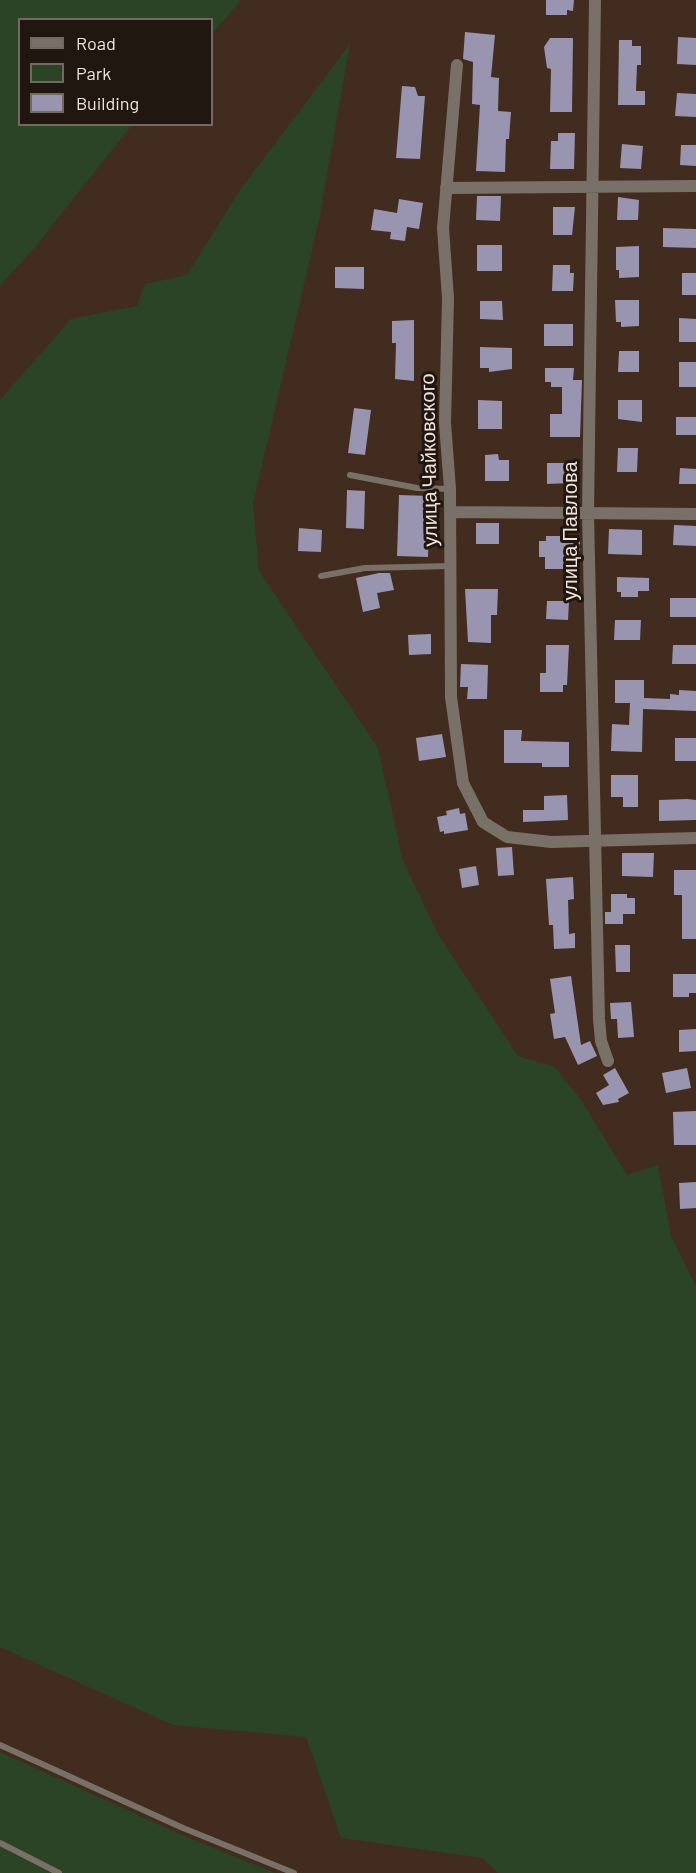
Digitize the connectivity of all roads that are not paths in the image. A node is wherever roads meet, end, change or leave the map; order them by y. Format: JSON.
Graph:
{"nodes":[{"id":1,"x":595,"y":0,"type":"edge"},
{"id":2,"x":457,"y":65,"type":"dead end"},
{"id":3,"x":696,"y":186,"type":"edge"},
{"id":4,"x":594,"y":187,"type":"junction"},
{"id":5,"x":446,"y":188,"type":"junction"},
{"id":6,"x":350,"y":475,"type":"dead end"},
{"id":7,"x":450,"y":489,"type":"junction"},
{"id":8,"x":450,"y":512,"type":"junction"},
{"id":9,"x":588,"y":513,"type":"junction"},
{"id":10,"x":696,"y":514,"type":"edge"},
{"id":11,"x":451,"y":566,"type":"junction"},
{"id":12,"x":321,"y":576,"type":"dead end"},
{"id":13,"x":696,"y":838,"type":"edge"},
{"id":14,"x":595,"y":840,"type":"junction"},
{"id":15,"x":608,"y":1061,"type":"dead end"},
{"id":16,"x":0,"y":1746,"type":"edge"},
{"id":17,"x":0,"y":1844,"type":"edge"},
{"id":18,"x":59,"y":1873,"type":"edge"},
{"id":19,"x":294,"y":1873,"type":"edge"}],
"edges":[{"from":1,"to":4,"type":"street","name":"улица Павлова"},
{"from":2,"to":5,"type":"street","name":"улица Чайковского"},
{"from":3,"to":4,"type":"street"},
{"from":4,"to":5,"type":"street"},
{"from":4,"to":9,"type":"street","name":"улица Павлова"},
{"from":5,"to":7,"type":"street","name":"улица Чайковского"},
{"from":6,"to":7,"type":"lane"},
{"from":7,"to":8,"type":"street","name":"улица Чайковского"},
{"from":8,"to":9,"type":"street"},
{"from":8,"to":11,"type":"street","name":"улица Чайковского"},
{"from":9,"to":10,"type":"street"},
{"from":9,"to":14,"type":"street","name":"улица Павлова"},
{"from":11,"to":12,"type":"lane"},
{"from":11,"to":14,"type":"street","name":"улица Чайковского"},
{"from":13,"to":14,"type":"street"},
{"from":14,"to":15,"type":"street","name":"улица Павлова"},
{"from":16,"to":19,"type":"lane"},
{"from":17,"to":18,"type":"lane"}]}
